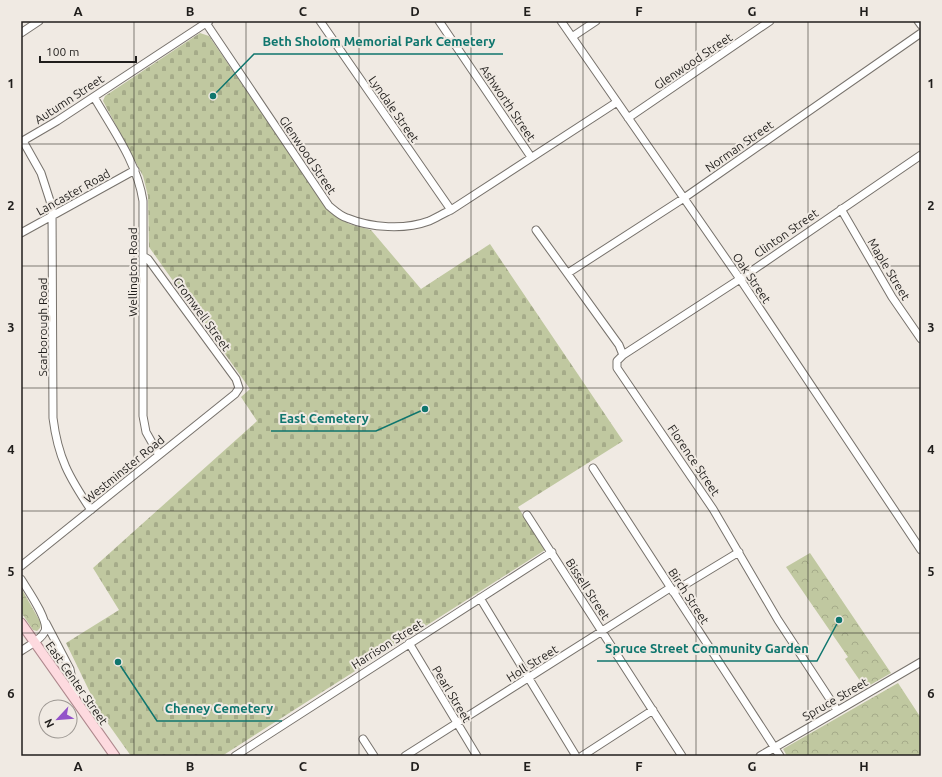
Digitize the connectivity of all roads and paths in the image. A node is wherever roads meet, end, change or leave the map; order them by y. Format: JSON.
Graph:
{"nodes":[{"id":1,"x":39,"y":21,"type":"edge"},
{"id":2,"x":320,"y":21,"type":"edge"},
{"id":3,"x":439,"y":21,"type":"edge"},
{"id":4,"x":561,"y":21,"type":"edge"},
{"id":5,"x":596,"y":21,"type":"edge"},
{"id":6,"x":770,"y":21,"type":"edge"},
{"id":7,"x":918,"y":21,"type":"edge"},
{"id":8,"x":208,"y":22,"type":"edge"},
{"id":9,"x":921,"y":25,"type":"edge"},
{"id":10,"x":21,"y":33,"type":"edge"},
{"id":11,"x":921,"y":33,"type":"edge"},
{"id":12,"x":572,"y":37,"type":"junction"},
{"id":13,"x":94,"y":96,"type":"junction"},
{"id":14,"x":617,"y":102,"type":"junction"},
{"id":15,"x":628,"y":118,"type":"junction"},
{"id":16,"x":22,"y":142,"type":"edge"},
{"id":17,"x":531,"y":157,"type":"junction"},
{"id":18,"x":920,"y":157,"type":"edge"},
{"id":19,"x":135,"y":170,"type":"junction"},
{"id":20,"x":684,"y":198,"type":"junction"},
{"id":21,"x":841,"y":209,"type":"junction"},
{"id":22,"x":451,"y":210,"type":"junction"},
{"id":23,"x":53,"y":216,"type":"junction"},
{"id":24,"x":536,"y":230,"type":"dead end"},
{"id":25,"x":21,"y":233,"type":"edge"},
{"id":26,"x":143,"y":256,"type":"junction"},
{"id":27,"x":568,"y":273,"type":"junction"},
{"id":28,"x":740,"y":279,"type":"junction"},
{"id":29,"x":921,"y":339,"type":"edge"},
{"id":30,"x":623,"y":355,"type":"junction"},
{"id":31,"x":239,"y":388,"type":"joint"},
{"id":32,"x":158,"y":455,"type":"junction"},
{"id":33,"x":593,"y":468,"type":"dead end"},
{"id":34,"x":91,"y":510,"type":"junction"},
{"id":35,"x":527,"y":515,"type":"dead end"},
{"id":36,"x":921,"y":550,"type":"edge"},
{"id":37,"x":552,"y":552,"type":"junction"},
{"id":38,"x":739,"y":552,"type":"junction"},
{"id":39,"x":21,"y":566,"type":"edge"},
{"id":40,"x":21,"y":579,"type":"edge"},
{"id":41,"x":671,"y":590,"type":"junction"},
{"id":42,"x":480,"y":598,"type":"junction"},
{"id":43,"x":46,"y":622,"type":"junction"},
{"id":44,"x":21,"y":623,"type":"edge"},
{"id":45,"x":602,"y":631,"type":"junction"},
{"id":46,"x":34,"y":642,"type":"junction"},
{"id":47,"x":409,"y":643,"type":"junction"},
{"id":48,"x":21,"y":651,"type":"edge"},
{"id":49,"x":921,"y":662,"type":"edge"},
{"id":50,"x":528,"y":678,"type":"junction"},
{"id":51,"x":74,"y":699,"type":"edge"},
{"id":52,"x":75,"y":699,"type":"edge"},
{"id":53,"x":78,"y":705,"type":"edge"},
{"id":54,"x":653,"y":710,"type":"junction"},
{"id":55,"x":837,"y":710,"type":"junction"},
{"id":56,"x":456,"y":723,"type":"junction"},
{"id":57,"x":363,"y":739,"type":"dead end"},
{"id":58,"x":775,"y":748,"type":"junction"},
{"id":59,"x":115,"y":756,"type":"edge"},
{"id":60,"x":235,"y":756,"type":"edge"},
{"id":61,"x":374,"y":756,"type":"edge"},
{"id":62,"x":405,"y":756,"type":"edge"},
{"id":63,"x":477,"y":756,"type":"edge"},
{"id":64,"x":576,"y":756,"type":"edge"},
{"id":65,"x":582,"y":756,"type":"edge"},
{"id":66,"x":682,"y":756,"type":"edge"},
{"id":67,"x":760,"y":756,"type":"edge"},
{"id":68,"x":780,"y":756,"type":"edge"}],
"edges":[{"from":1,"to":10,"type":"street"},
{"from":2,"to":22,"type":"street","name":"Lyndale Street"},
{"from":3,"to":17,"type":"street","name":"Ashworth Street"},
{"from":4,"to":12,"type":"street","name":"Oak Street"},
{"from":5,"to":12,"type":"street"},
{"from":6,"to":15,"type":"street","name":"Glenwood Street"},
{"from":7,"to":9,"type":"street"},
{"from":8,"to":13,"type":"street","name":"Autumn Street"},
{"from":8,"to":22,"type":"street","name":"Glenwood Street"},
{"from":11,"to":20,"type":"street","name":"Norman Street"},
{"from":12,"to":14,"type":"street","name":"Oak Street"},
{"from":13,"to":16,"type":"street","name":"Autumn Street"},
{"from":13,"to":19,"type":"street","name":"Wellington Road"},
{"from":14,"to":15,"type":"street","name":"Oak Street"},
{"from":14,"to":17,"type":"street","name":"Glenwood Street"},
{"from":15,"to":20,"type":"street","name":"Oak Street"},
{"from":16,"to":23,"type":"street","name":"Scarborough Road"},
{"from":17,"to":22,"type":"street","name":"Glenwood Street"},
{"from":18,"to":21,"type":"street","name":"Clinton Street"},
{"from":19,"to":23,"type":"street","name":"Lancaster Road"},
{"from":19,"to":26,"type":"street","name":"Wellington Road"},
{"from":20,"to":27,"type":"street","name":"Norman Street"},
{"from":20,"to":28,"type":"street","name":"Oak Street"},
{"from":21,"to":28,"type":"street","name":"Clinton Street"},
{"from":21,"to":29,"type":"street","name":"Maple Street"},
{"from":23,"to":25,"type":"street","name":"Lancaster Road"},
{"from":23,"to":34,"type":"street","name":"Scarborough Road"},
{"from":24,"to":27,"type":"street"},
{"from":26,"to":31,"type":"street","name":"Cromwell Street"},
{"from":26,"to":32,"type":"street","name":"Wellington Road"},
{"from":27,"to":30,"type":"street"},
{"from":28,"to":30,"type":"street","name":"Clinton Street"},
{"from":28,"to":36,"type":"street","name":"Oak Street"},
{"from":30,"to":38,"type":"street","name":"Florence Street"},
{"from":31,"to":32,"type":"street","name":"Westminster Road"},
{"from":32,"to":34,"type":"street","name":"Westminster Road"},
{"from":33,"to":41,"type":"street","name":"Birch Street"},
{"from":34,"to":39,"type":"street","name":"Westminster Road"},
{"from":35,"to":37,"type":"street","name":"Bissell Street"},
{"from":37,"to":42,"type":"street","name":"Harrison Street"},
{"from":37,"to":45,"type":"street","name":"Bissell Street"},
{"from":38,"to":41,"type":"street","name":"Holl Street"},
{"from":38,"to":55,"type":"street","name":"Florence Street"},
{"from":40,"to":43,"type":"street"},
{"from":41,"to":45,"type":"street","name":"Holl Street"},
{"from":41,"to":58,"type":"street","name":"Birch Street"},
{"from":42,"to":47,"type":"street","name":"Harrison Street"},
{"from":42,"to":50,"type":"street"},
{"from":43,"to":46,"type":"street"},
{"from":43,"to":52,"type":"street"},
{"from":44,"to":46,"type":"main road","name":"East Center Street"},
{"from":45,"to":50,"type":"street","name":"Holl Street"},
{"from":45,"to":54,"type":"street","name":"Bissell Street"},
{"from":46,"to":48,"type":"street"},
{"from":46,"to":51,"type":"main road","name":"East Center Street"},
{"from":47,"to":56,"type":"street","name":"Pearl Street"},
{"from":47,"to":60,"type":"street","name":"Harrison Street"},
{"from":49,"to":55,"type":"street","name":"Spruce Street"},
{"from":50,"to":56,"type":"street","name":"Holl Street"},
{"from":50,"to":64,"type":"street"},
{"from":53,"to":59,"type":"main road","name":"East Center Street"},
{"from":54,"to":65,"type":"street"},
{"from":54,"to":66,"type":"street","name":"Bissell Street"},
{"from":55,"to":58,"type":"street","name":"Spruce Street"},
{"from":56,"to":62,"type":"street","name":"Holl Street"},
{"from":56,"to":63,"type":"street","name":"Pearl Street"},
{"from":57,"to":61,"type":"street"},
{"from":58,"to":67,"type":"street","name":"Spruce Street"},
{"from":58,"to":68,"type":"street","name":"Birch Street"}]}
